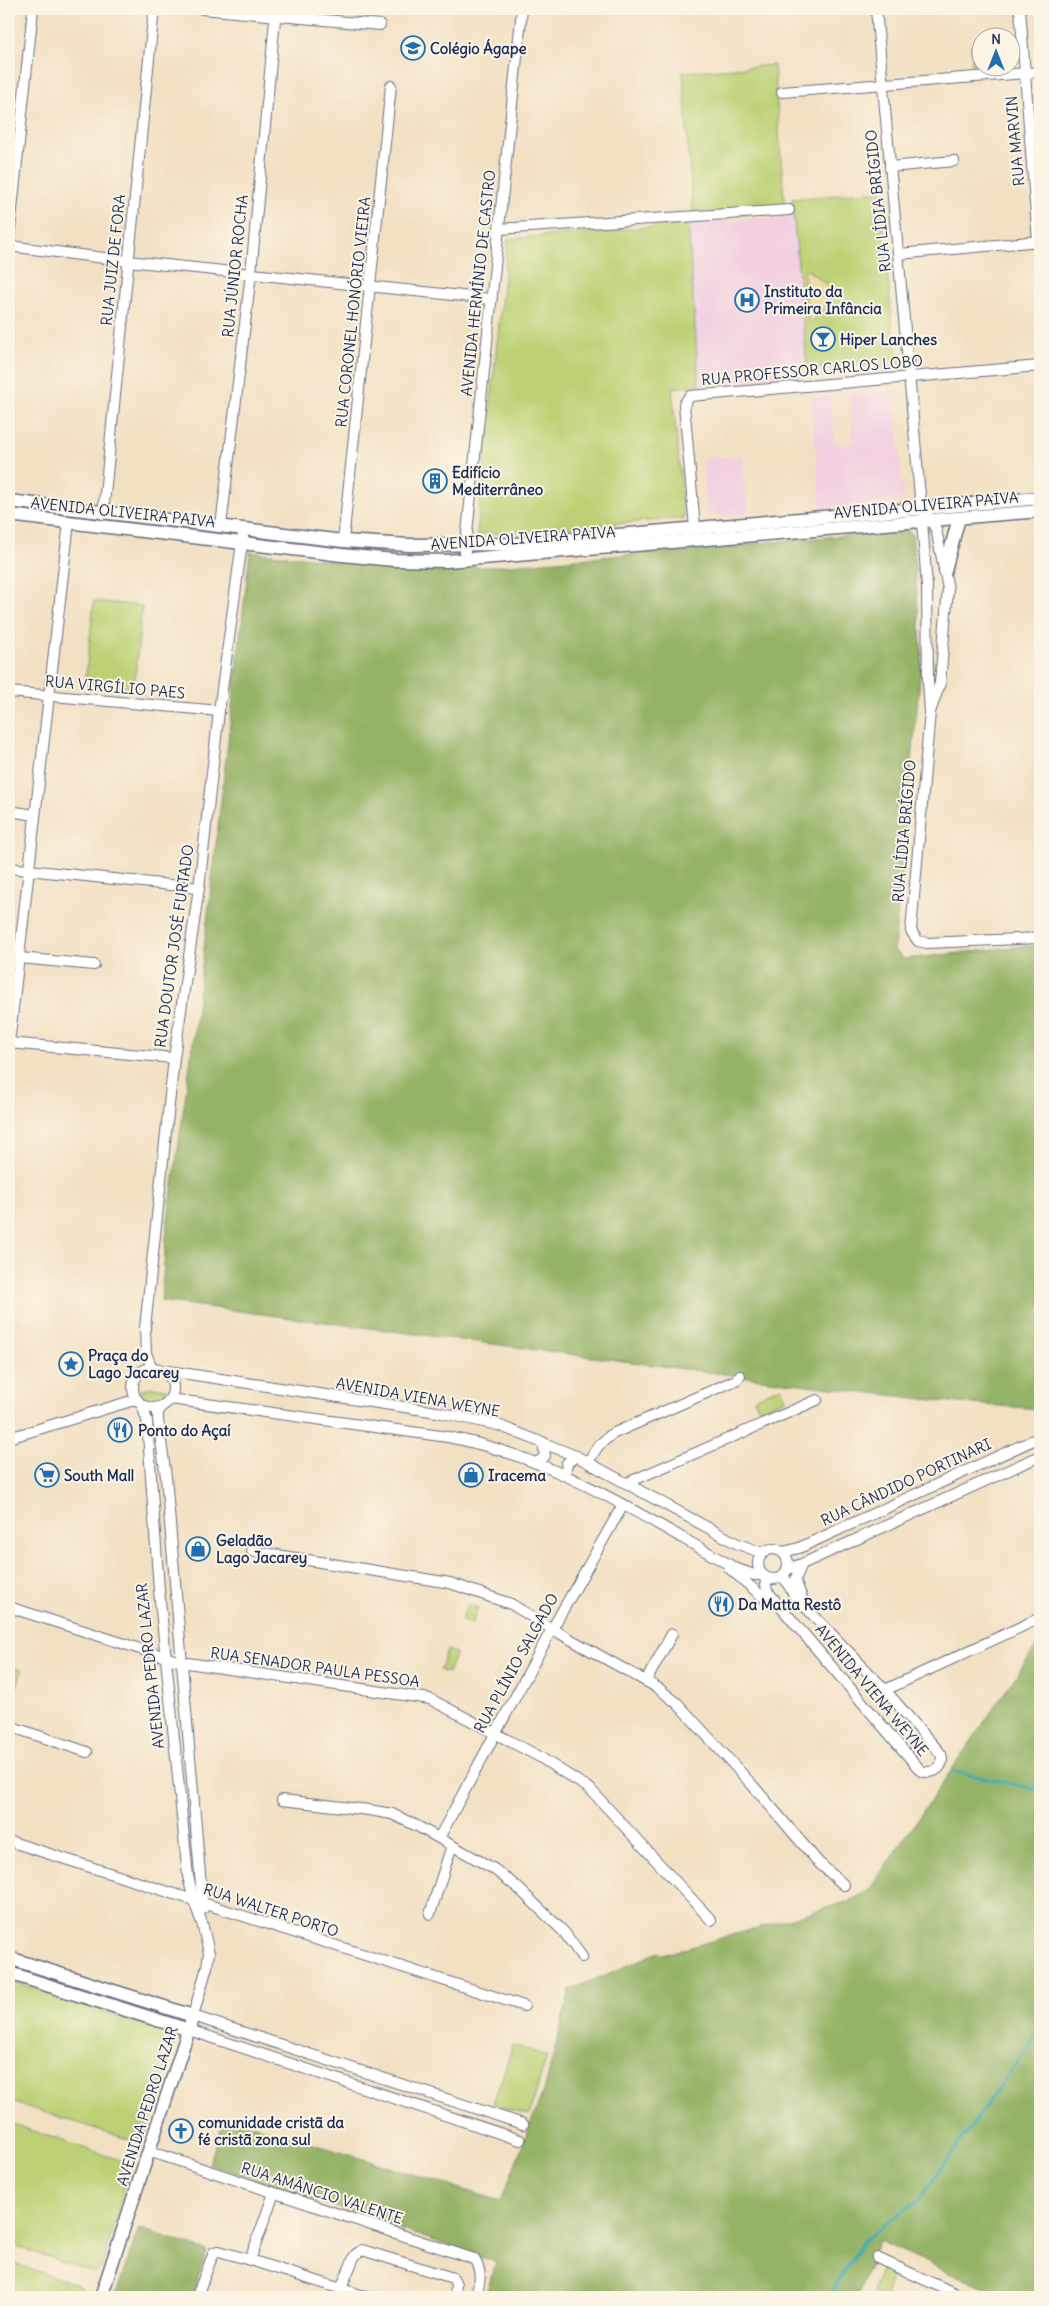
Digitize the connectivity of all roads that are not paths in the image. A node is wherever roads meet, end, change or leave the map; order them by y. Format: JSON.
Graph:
{"nodes":[{"id":1,"x":34,"y":9,"type":"edge"},
{"id":2,"x":154,"y":9,"type":"edge"},
{"id":3,"x":202,"y":9,"type":"edge"},
{"id":4,"x":522,"y":9,"type":"edge"},
{"id":5,"x":876,"y":9,"type":"edge"},
{"id":6,"x":1020,"y":9,"type":"edge"},
{"id":7,"x":275,"y":13,"type":"edge"},
{"id":8,"x":380,"y":25,"type":"dead end"},
{"id":9,"x":1040,"y":72,"type":"edge"},
{"id":10,"x":1025,"y":74,"type":"junction"},
{"id":11,"x":882,"y":84,"type":"junction"},
{"id":12,"x":391,"y":86,"type":"dead end"},
{"id":13,"x":782,"y":92,"type":"dead end"},
{"id":14,"x":954,"y":161,"type":"dead end"},
{"id":15,"x":890,"y":167,"type":"junction"},
{"id":16,"x":789,"y":210,"type":"dead end"},
{"id":17,"x":499,"y":229,"type":"junction"},
{"id":18,"x":9,"y":238,"type":"edge"},
{"id":19,"x":1039,"y":242,"type":"edge"},
{"id":20,"x":9,"y":246,"type":"edge"},
{"id":21,"x":899,"y":254,"type":"junction"},
{"id":22,"x":128,"y":261,"type":"junction"},
{"id":23,"x":251,"y":273,"type":"junction"},
{"id":24,"x":371,"y":286,"type":"junction"},
{"id":25,"x":491,"y":299,"type":"junction"},
{"id":26,"x":1040,"y":366,"type":"edge"},
{"id":27,"x":910,"y":377,"type":"junction"},
{"id":28,"x":1040,"y":498,"type":"edge"},
{"id":29,"x":9,"y":501,"type":"edge"},
{"id":30,"x":921,"y":508,"type":"junction"},
{"id":31,"x":1040,"y":511,"type":"edge"},
{"id":32,"x":103,"y":514,"type":"junction"},
{"id":33,"x":9,"y":515,"type":"edge"},
{"id":34,"x":959,"y":518,"type":"junction"},
{"id":35,"x":926,"y":521,"type":"junction"},
{"id":36,"x":69,"y":522,"type":"junction"},
{"id":37,"x":221,"y":526,"type":"junction"},
{"id":38,"x":244,"y":528,"type":"junction"},
{"id":39,"x":695,"y":528,"type":"junction"},
{"id":40,"x":242,"y":541,"type":"junction"},
{"id":41,"x":343,"y":541,"type":"junction"},
{"id":42,"x":466,"y":545,"type":"junction"},
{"id":43,"x":464,"y":561,"type":"junction"},
{"id":44,"x":945,"y":570,"type":"junction"},
{"id":45,"x":928,"y":586,"type":"junction"},
{"id":46,"x":948,"y":589,"type":"junction"},
{"id":47,"x":9,"y":692,"type":"edge"},
{"id":48,"x":50,"y":697,"type":"junction"},
{"id":49,"x":219,"y":711,"type":"junction"},
{"id":50,"x":930,"y":712,"type":"junction"},
{"id":51,"x":9,"y":812,"type":"edge"},
{"id":52,"x":35,"y":814,"type":"junction"},
{"id":53,"x":9,"y":868,"type":"edge"},
{"id":54,"x":29,"y":870,"type":"junction"},
{"id":55,"x":199,"y":888,"type":"junction"},
{"id":56,"x":1040,"y":938,"type":"edge"},
{"id":57,"x":20,"y":958,"type":"junction"},
{"id":58,"x":94,"y":965,"type":"dead end"},
{"id":59,"x":9,"y":1043,"type":"edge"},
{"id":60,"x":174,"y":1058,"type":"junction"},
{"id":61,"x":157,"y":1369,"type":"junction"},
{"id":62,"x":740,"y":1376,"type":"dead end"},
{"id":63,"x":170,"y":1399,"type":"junction"},
{"id":64,"x":817,"y":1400,"type":"dead end"},
{"id":65,"x":140,"y":1403,"type":"junction"},
{"id":66,"x":161,"y":1407,"type":"junction"},
{"id":67,"x":1040,"y":1437,"type":"edge"},
{"id":68,"x":9,"y":1438,"type":"edge"},
{"id":69,"x":543,"y":1442,"type":"junction"},
{"id":70,"x":576,"y":1456,"type":"junction"},
{"id":71,"x":1040,"y":1456,"type":"edge"},
{"id":72,"x":588,"y":1462,"type":"junction"},
{"id":73,"x":537,"y":1463,"type":"junction"},
{"id":74,"x":565,"y":1475,"type":"junction"},
{"id":75,"x":627,"y":1483,"type":"junction"},
{"id":76,"x":913,"y":1496,"type":"junction"},
{"id":77,"x":623,"y":1505,"type":"junction"},
{"id":78,"x":919,"y":1510,"type":"junction"},
{"id":79,"x":171,"y":1550,"type":"junction"},
{"id":80,"x":156,"y":1551,"type":"junction"},
{"id":81,"x":252,"y":1551,"type":"dead end"},
{"id":82,"x":783,"y":1552,"type":"junction"},
{"id":83,"x":762,"y":1553,"type":"junction"},
{"id":84,"x":724,"y":1561,"type":"junction"},
{"id":85,"x":802,"y":1564,"type":"junction"},
{"id":86,"x":786,"y":1572,"type":"junction"},
{"id":87,"x":763,"y":1576,"type":"junction"},
{"id":88,"x":9,"y":1607,"type":"edge"},
{"id":89,"x":807,"y":1608,"type":"junction"},
{"id":90,"x":790,"y":1617,"type":"junction"},
{"id":91,"x":1040,"y":1618,"type":"edge"},
{"id":92,"x":552,"y":1629,"type":"junction"},
{"id":93,"x":672,"y":1634,"type":"dead end"},
{"id":94,"x":165,"y":1658,"type":"junction"},
{"id":95,"x":181,"y":1662,"type":"junction"},
{"id":96,"x":646,"y":1681,"type":"junction"},
{"id":97,"x":885,"y":1690,"type":"junction"},
{"id":98,"x":9,"y":1726,"type":"edge"},
{"id":99,"x":494,"y":1734,"type":"junction"},
{"id":100,"x":188,"y":1751,"type":"junction"},
{"id":101,"x":87,"y":1752,"type":"dead end"},
{"id":102,"x":175,"y":1752,"type":"junction"},
{"id":103,"x":282,"y":1800,"type":"dead end"},
{"id":104,"x":439,"y":1838,"type":"junction"},
{"id":105,"x":9,"y":1841,"type":"edge"},
{"id":106,"x":452,"y":1845,"type":"junction"},
{"id":107,"x":844,"y":1885,"type":"dead end"},
{"id":108,"x":198,"y":1902,"type":"junction"},
{"id":109,"x":430,"y":1914,"type":"dead end"},
{"id":110,"x":711,"y":1920,"type":"dead end"},
{"id":111,"x":582,"y":1957,"type":"dead end"},
{"id":112,"x":9,"y":1958,"type":"edge"},
{"id":113,"x":9,"y":1973,"type":"edge"},
{"id":114,"x":82,"y":1981,"type":"junction"},
{"id":115,"x":77,"y":1995,"type":"junction"},
{"id":116,"x":524,"y":2006,"type":"dead end"},
{"id":117,"x":193,"y":2016,"type":"junction"},
{"id":118,"x":190,"y":2030,"type":"junction"},
{"id":119,"x":322,"y":2058,"type":"junction"},
{"id":120,"x":318,"y":2072,"type":"junction"},
{"id":121,"x":440,"y":2097,"type":"junction"},
{"id":122,"x":474,"y":2108,"type":"junction"},
{"id":123,"x":436,"y":2112,"type":"junction"},
{"id":124,"x":469,"y":2123,"type":"junction"},
{"id":125,"x":523,"y":2124,"type":"dead end"},
{"id":126,"x":520,"y":2140,"type":"dead end"},
{"id":127,"x":149,"y":2151,"type":"junction"},
{"id":128,"x":274,"y":2193,"type":"junction"},
{"id":129,"x":877,"y":2258,"type":"dead end"},
{"id":130,"x":250,"y":2260,"type":"junction"},
{"id":131,"x":341,"y":2288,"type":"junction"},
{"id":132,"x":101,"y":2297,"type":"edge"},
{"id":133,"x":202,"y":2297,"type":"edge"},
{"id":134,"x":367,"y":2297,"type":"edge"},
{"id":135,"x":455,"y":2297,"type":"edge"},
{"id":136,"x":475,"y":2297,"type":"edge"},
{"id":137,"x":963,"y":2297,"type":"edge"}],
"edges":[{"from":1,"to":18,"type":"street"},
{"from":2,"to":22,"type":"street","name":"RUA JUIZ DE FORA"},
{"from":3,"to":7,"type":"street"},
{"from":4,"to":17,"type":"street","name":"AVENIDA HERMÍNIO DE CASTRO"},
{"from":5,"to":11,"type":"street","name":"RUA LÍDIA BRÍGIDO"},
{"from":6,"to":10,"type":"street","name":"RUA MARVIN"},
{"from":7,"to":8,"type":"street"},
{"from":7,"to":23,"type":"street","name":"RUA JÚNIOR ROCHA"},
{"from":9,"to":10,"type":"street"},
{"from":10,"to":11,"type":"street"},
{"from":10,"to":19,"type":"street","name":"RUA MARVIN"},
{"from":11,"to":13,"type":"street"},
{"from":11,"to":15,"type":"street","name":"RUA LÍDIA BRÍGIDO"},
{"from":12,"to":24,"type":"street","name":"RUA CORONEL HONÓRIO VIEIRA"},
{"from":14,"to":15,"type":"street"},
{"from":15,"to":21,"type":"street","name":"RUA LÍDIA BRÍGIDO"},
{"from":16,"to":17,"type":"street"},
{"from":17,"to":25,"type":"street","name":"AVENIDA HERMÍNIO DE CASTRO"},
{"from":19,"to":21,"type":"street"},
{"from":20,"to":22,"type":"street"},
{"from":21,"to":27,"type":"street","name":"RUA LÍDIA BRÍGIDO"},
{"from":22,"to":23,"type":"street"},
{"from":22,"to":32,"type":"street","name":"RUA JUIZ DE FORA"},
{"from":23,"to":24,"type":"street"},
{"from":23,"to":37,"type":"street","name":"RUA JÚNIOR ROCHA"},
{"from":24,"to":25,"type":"street"},
{"from":24,"to":41,"type":"street","name":"RUA CORONEL HONÓRIO VIEIRA"},
{"from":25,"to":42,"type":"street","name":"AVENIDA HERMÍNIO DE CASTRO"},
{"from":26,"to":27,"type":"street","name":"RUA PROFESSOR CARLOS LOBO"},
{"from":27,"to":30,"type":"street","name":"RUA LÍDIA BRÍGIDO"},
{"from":27,"to":39,"type":"street","name":"RUA PROFESSOR CARLOS LOBO"},
{"from":28,"to":30,"type":"main road","name":"AVENIDA OLIVEIRA PAIVA"},
{"from":29,"to":32,"type":"main road","name":"AVENIDA OLIVEIRA PAIVA"},
{"from":30,"to":35,"type":"street","name":"RUA LÍDIA BRÍGIDO"},
{"from":30,"to":39,"type":"main road","name":"AVENIDA OLIVEIRA PAIVA"},
{"from":31,"to":34,"type":"main road","name":"AVENIDA OLIVEIRA PAIVA"},
{"from":32,"to":37,"type":"main road","name":"AVENIDA OLIVEIRA PAIVA"},
{"from":33,"to":36,"type":"main road","name":"AVENIDA OLIVEIRA PAIVA"},
{"from":34,"to":35,"type":"main road","name":"AVENIDA OLIVEIRA PAIVA"},
{"from":34,"to":44,"type":"main road"},
{"from":35,"to":43,"type":"main road","name":"AVENIDA OLIVEIRA PAIVA"},
{"from":35,"to":44,"type":"street","name":"RUA LÍDIA BRÍGIDO"},
{"from":35,"to":45,"type":"street","name":"RUA LÍDIA BRÍGIDO"},
{"from":36,"to":40,"type":"main road","name":"AVENIDA OLIVEIRA PAIVA"},
{"from":36,"to":48,"type":"street"},
{"from":37,"to":38,"type":"main road","name":"AVENIDA OLIVEIRA PAIVA"},
{"from":38,"to":40,"type":"street","name":"RUA DOUTOR JOSÉ FURTADO"},
{"from":38,"to":41,"type":"main road","name":"AVENIDA OLIVEIRA PAIVA"},
{"from":39,"to":42,"type":"main road","name":"AVENIDA OLIVEIRA PAIVA"},
{"from":40,"to":43,"type":"main road","name":"AVENIDA OLIVEIRA PAIVA"},
{"from":40,"to":49,"type":"street","name":"RUA DOUTOR JOSÉ FURTADO"},
{"from":41,"to":42,"type":"main road","name":"AVENIDA OLIVEIRA PAIVA"},
{"from":42,"to":43,"type":"street","name":"AVENIDA HERMÍNIO DE CASTRO"},
{"from":44,"to":46,"type":"street","name":"RUA LÍDIA BRÍGIDO"},
{"from":45,"to":46,"type":"street"},
{"from":45,"to":50,"type":"street","name":"RUA LÍDIA BRÍGIDO"},
{"from":46,"to":50,"type":"street","name":"RUA LÍDIA BRÍGIDO"},
{"from":47,"to":48,"type":"street","name":"RUA VIRGÍLIO PAES"},
{"from":48,"to":49,"type":"street","name":"RUA VIRGÍLIO PAES"},
{"from":48,"to":52,"type":"street"},
{"from":49,"to":55,"type":"street","name":"RUA DOUTOR JOSÉ FURTADO"},
{"from":50,"to":56,"type":"street","name":"RUA LÍDIA BRÍGIDO"},
{"from":51,"to":52,"type":"street"},
{"from":52,"to":54,"type":"street"},
{"from":53,"to":54,"type":"street"},
{"from":54,"to":55,"type":"street"},
{"from":54,"to":57,"type":"street"},
{"from":55,"to":60,"type":"street","name":"RUA DOUTOR JOSÉ FURTADO"},
{"from":57,"to":58,"type":"street"},
{"from":57,"to":59,"type":"street"},
{"from":59,"to":60,"type":"street"},
{"from":60,"to":61,"type":"street","name":"RUA DOUTOR JOSÉ FURTADO"},
{"from":61,"to":63,"type":"street"},
{"from":61,"to":65,"type":"street"},
{"from":61,"to":69,"type":"street","name":"AVENIDA VIENA WEYNE"},
{"from":62,"to":72,"type":"street"},
{"from":63,"to":66,"type":"street"},
{"from":63,"to":73,"type":"street"},
{"from":64,"to":75,"type":"street"},
{"from":65,"to":66,"type":"street"},
{"from":65,"to":68,"type":"street"},
{"from":65,"to":80,"type":"street","name":"AVENIDA PEDRO LAZAR"},
{"from":66,"to":79,"type":"street","name":"AVENIDA PEDRO LAZAR"},
{"from":67,"to":76,"type":"street","name":"RUA CÂNDIDO PORTINARI"},
{"from":69,"to":70,"type":"street","name":"AVENIDA VIENA WEYNE"},
{"from":69,"to":73,"type":"street"},
{"from":70,"to":72,"type":"street","name":"AVENIDA VIENA WEYNE"},
{"from":70,"to":74,"type":"street"},
{"from":71,"to":78,"type":"street","name":"RUA CÂNDIDO PORTINARI"},
{"from":72,"to":75,"type":"street","name":"AVENIDA VIENA WEYNE"},
{"from":73,"to":74,"type":"street"},
{"from":74,"to":77,"type":"street"},
{"from":75,"to":83,"type":"street","name":"AVENIDA VIENA WEYNE"},
{"from":76,"to":78,"type":"street"},
{"from":76,"to":82,"type":"street","name":"RUA CÂNDIDO PORTINARI"},
{"from":77,"to":84,"type":"street"},
{"from":77,"to":92,"type":"street","name":"RUA PLÍNIO SALGADO"},
{"from":78,"to":85,"type":"street","name":"RUA CÂNDIDO PORTINARI"},
{"from":79,"to":80,"type":"street"},
{"from":79,"to":95,"type":"street","name":"AVENIDA PEDRO LAZAR"},
{"from":80,"to":94,"type":"street","name":"AVENIDA PEDRO LAZAR"},
{"from":81,"to":92,"type":"street"},
{"from":82,"to":83,"type":"street"},
{"from":82,"to":86,"type":"street"},
{"from":83,"to":87,"type":"street"},
{"from":84,"to":87,"type":"street"},
{"from":84,"to":90,"type":"street"},
{"from":85,"to":86,"type":"street","name":"RUA CÂNDIDO PORTINARI"},
{"from":85,"to":89,"type":"street"},
{"from":86,"to":87,"type":"street"},
{"from":86,"to":89,"type":"street","name":"AVENIDA VIENA WEYNE"},
{"from":87,"to":90,"type":"street","name":"AVENIDA VIENA WEYNE"},
{"from":88,"to":94,"type":"street","name":"RUA SENADOR PAULA PESSOA"},
{"from":89,"to":97,"type":"street","name":"AVENIDA VIENA WEYNE"},
{"from":90,"to":97,"type":"street","name":"AVENIDA VIENA WEYNE"},
{"from":91,"to":97,"type":"street"},
{"from":92,"to":96,"type":"street"},
{"from":92,"to":99,"type":"street","name":"RUA PLÍNIO SALGADO"},
{"from":93,"to":96,"type":"street"},
{"from":94,"to":95,"type":"street","name":"RUA SENADOR PAULA PESSOA"},
{"from":94,"to":102,"type":"street","name":"AVENIDA PEDRO LAZAR"},
{"from":95,"to":99,"type":"street","name":"RUA SENADOR PAULA PESSOA"},
{"from":95,"to":100,"type":"street","name":"AVENIDA PEDRO LAZAR"},
{"from":96,"to":107,"type":"street"},
{"from":98,"to":101,"type":"street"},
{"from":99,"to":104,"type":"street","name":"RUA PLÍNIO SALGADO"},
{"from":99,"to":110,"type":"street","name":"RUA SENADOR PAULA PESSOA"},
{"from":100,"to":102,"type":"street"},
{"from":100,"to":108,"type":"street","name":"AVENIDA PEDRO LAZAR"},
{"from":102,"to":108,"type":"street","name":"AVENIDA PEDRO LAZAR"},
{"from":103,"to":104,"type":"street"},
{"from":104,"to":106,"type":"street"},
{"from":105,"to":108,"type":"street","name":"RUA WALTER PORTO"},
{"from":106,"to":109,"type":"street"},
{"from":106,"to":111,"type":"street"},
{"from":108,"to":116,"type":"street","name":"RUA WALTER PORTO"},
{"from":108,"to":117,"type":"street","name":"AVENIDA PEDRO LAZAR"},
{"from":112,"to":114,"type":"main road"},
{"from":113,"to":115,"type":"main road"},
{"from":114,"to":115,"type":"main road"},
{"from":114,"to":117,"type":"main road"},
{"from":115,"to":118,"type":"main road"},
{"from":117,"to":118,"type":"main road","name":"AVENIDA PEDRO LAZAR"},
{"from":117,"to":119,"type":"street"},
{"from":118,"to":120,"type":"street"},
{"from":118,"to":127,"type":"main road","name":"AVENIDA PEDRO LAZAR"},
{"from":119,"to":120,"type":"street"},
{"from":119,"to":121,"type":"street"},
{"from":120,"to":123,"type":"street"},
{"from":121,"to":122,"type":"street"},
{"from":121,"to":123,"type":"street"},
{"from":122,"to":124,"type":"street"},
{"from":122,"to":125,"type":"street"},
{"from":123,"to":124,"type":"street"},
{"from":124,"to":126,"type":"street"},
{"from":127,"to":128,"type":"street","name":"RUA AMÂNCIO VALENTE"},
{"from":127,"to":132,"type":"main road","name":"AVENIDA PEDRO LAZAR"},
{"from":128,"to":130,"type":"street"},
{"from":128,"to":136,"type":"street","name":"RUA AMÂNCIO VALENTE"},
{"from":129,"to":137,"type":"street"},
{"from":130,"to":131,"type":"street"},
{"from":130,"to":133,"type":"street"},
{"from":131,"to":134,"type":"street"},
{"from":131,"to":135,"type":"street"}]}
